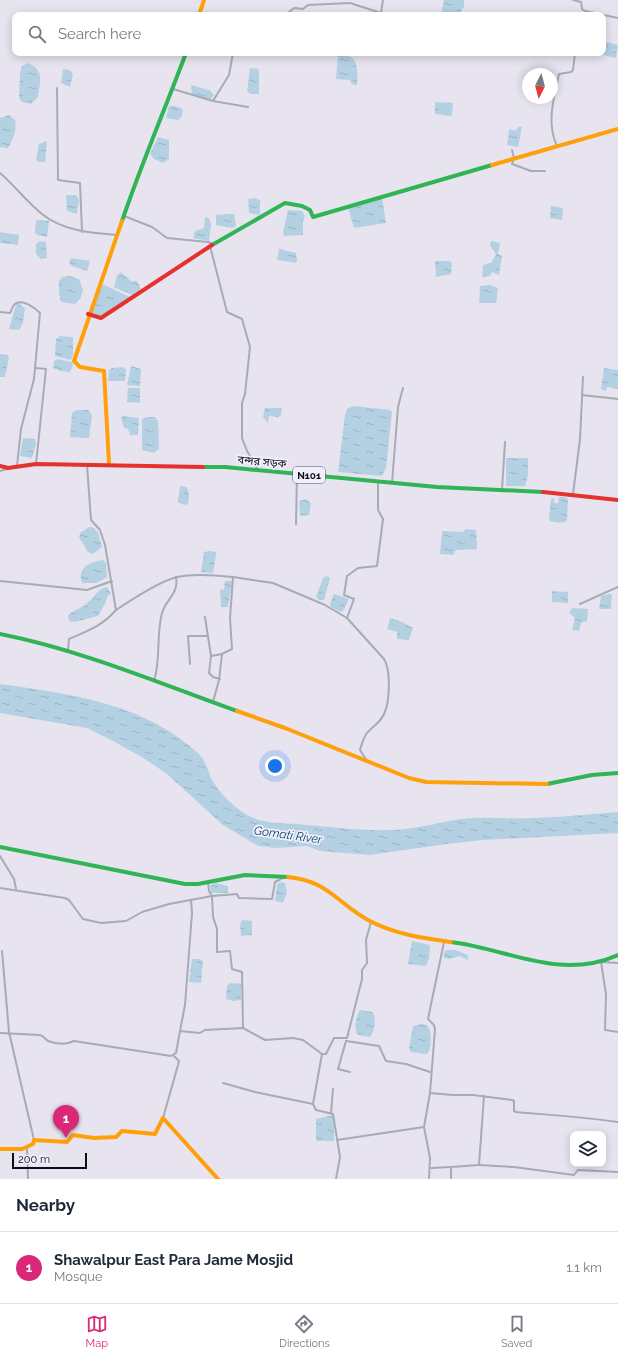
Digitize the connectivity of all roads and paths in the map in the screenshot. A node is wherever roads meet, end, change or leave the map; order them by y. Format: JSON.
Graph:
{"nodes":[{"id":1,"x":204,"y":0,"type":"edge"},
{"id":2,"x":383,"y":0,"type":"edge"},
{"id":3,"x":573,"y":0,"type":"edge"},
{"id":4,"x":576,"y":0,"type":"edge"},
{"id":5,"x":587,"y":11,"type":"joint"},
{"id":6,"x":200,"y":12,"type":"edge"},
{"id":7,"x":289,"y":12,"type":"edge"},
{"id":8,"x":378,"y":12,"type":"edge"},
{"id":9,"x":381,"y":12,"type":"edge"},
{"id":10,"x":591,"y":12,"type":"edge"},
{"id":11,"x":606,"y":15,"type":"edge"},
{"id":12,"x":618,"y":18,"type":"edge"},
{"id":13,"x":185,"y":56,"type":"edge"},
{"id":14,"x":232,"y":56,"type":"edge"},
{"id":15,"x":575,"y":56,"type":"edge"},
{"id":16,"x":57,"y":88,"type":"dead end"},
{"id":17,"x":173,"y":89,"type":"junction"},
{"id":18,"x":213,"y":101,"type":"junction"},
{"id":19,"x":248,"y":107,"type":"dead end"},
{"id":20,"x":618,"y":129,"type":"edge"},
{"id":21,"x":557,"y":146,"type":"junction"},
{"id":22,"x":512,"y":150,"type":"dead end"},
{"id":23,"x":514,"y":158,"type":"junction"},
{"id":24,"x":545,"y":171,"type":"dead end"},
{"id":25,"x":0,"y":173,"type":"edge"},
{"id":26,"x":124,"y":216,"type":"junction"},
{"id":27,"x":82,"y":232,"type":"junction"},
{"id":28,"x":117,"y":235,"type":"junction"},
{"id":29,"x":212,"y":245,"type":"junction"},
{"id":30,"x":0,"y":312,"type":"edge"},
{"id":31,"x":88,"y":314,"type":"junction"},
{"id":32,"x":36,"y":368,"type":"junction"},
{"id":33,"x":583,"y":377,"type":"dead end"},
{"id":34,"x":403,"y":388,"type":"dead end"},
{"id":35,"x":582,"y":395,"type":"junction"},
{"id":36,"x":618,"y":399,"type":"edge"},
{"id":37,"x":505,"y":442,"type":"dead end"},
{"id":38,"x":36,"y":464,"type":"junction"},
{"id":39,"x":87,"y":464,"type":"junction"},
{"id":40,"x":109,"y":464,"type":"junction"},
{"id":41,"x":0,"y":466,"type":"edge"},
{"id":42,"x":17,"y":467,"type":"junction"},
{"id":43,"x":8,"y":468,"type":"junction"},
{"id":44,"x":258,"y":470,"type":"junction"},
{"id":45,"x":0,"y":471,"type":"edge"},
{"id":46,"x":297,"y":474,"type":"junction"},
{"id":47,"x":378,"y":481,"type":"junction"},
{"id":48,"x":392,"y":483,"type":"junction"},
{"id":49,"x":502,"y":490,"type":"junction"},
{"id":50,"x":573,"y":494,"type":"junction"},
{"id":51,"x":618,"y":500,"type":"edge"},
{"id":52,"x":296,"y":524,"type":"dead end"},
{"id":53,"x":176,"y":577,"type":"junction"},
{"id":54,"x":233,"y":577,"type":"junction"},
{"id":55,"x":112,"y":580,"type":"junction"},
{"id":56,"x":0,"y":581,"type":"edge"},
{"id":57,"x":618,"y":587,"type":"edge"},
{"id":58,"x":580,"y":604,"type":"dead end"},
{"id":59,"x":116,"y":610,"type":"junction"},
{"id":60,"x":205,"y":617,"type":"dead end"},
{"id":61,"x":347,"y":618,"type":"junction"},
{"id":62,"x":0,"y":634,"type":"edge"},
{"id":63,"x":208,"y":636,"type":"junction"},
{"id":64,"x":68,"y":651,"type":"junction"},
{"id":65,"x":222,"y":654,"type":"junction"},
{"id":66,"x":211,"y":656,"type":"junction"},
{"id":67,"x":190,"y":664,"type":"dead end"},
{"id":68,"x":220,"y":679,"type":"junction"},
{"id":69,"x":154,"y":681,"type":"junction"},
{"id":70,"x":213,"y":702,"type":"junction"},
{"id":71,"x":367,"y":762,"type":"junction"},
{"id":72,"x":618,"y":773,"type":"edge"},
{"id":73,"x":0,"y":847,"type":"edge"},
{"id":74,"x":0,"y":856,"type":"edge"},
{"id":75,"x":285,"y":877,"type":"junction"},
{"id":76,"x":208,"y":882,"type":"junction"},
{"id":77,"x":0,"y":888,"type":"edge"},
{"id":78,"x":16,"y":890,"type":"junction"},
{"id":79,"x":212,"y":896,"type":"junction"},
{"id":80,"x":190,"y":900,"type":"junction"},
{"id":81,"x":371,"y":922,"type":"junction"},
{"id":82,"x":444,"y":942,"type":"junction"},
{"id":83,"x":2,"y":951,"type":"dead end"},
{"id":84,"x":618,"y":955,"type":"edge"},
{"id":85,"x":601,"y":962,"type":"junction"},
{"id":86,"x":618,"y":963,"type":"edge"},
{"id":87,"x":242,"y":1028,"type":"junction"},
{"id":88,"x":180,"y":1031,"type":"junction"},
{"id":89,"x":9,"y":1032,"type":"junction"},
{"id":90,"x":618,"y":1032,"type":"edge"},
{"id":91,"x":0,"y":1033,"type":"edge"},
{"id":92,"x":346,"y":1038,"type":"junction"},
{"id":93,"x":346,"y":1042,"type":"junction"},
{"id":94,"x":322,"y":1054,"type":"junction"},
{"id":95,"x":174,"y":1056,"type":"junction"},
{"id":96,"x":350,"y":1072,"type":"dead end"},
{"id":97,"x":430,"y":1072,"type":"junction"},
{"id":98,"x":223,"y":1083,"type":"dead end"},
{"id":99,"x":333,"y":1089,"type":"dead end"},
{"id":100,"x":430,"y":1093,"type":"junction"},
{"id":101,"x":484,"y":1096,"type":"junction"},
{"id":102,"x":313,"y":1104,"type":"junction"},
{"id":103,"x":331,"y":1113,"type":"junction"},
{"id":104,"x":163,"y":1118,"type":"junction"},
{"id":105,"x":618,"y":1122,"type":"edge"},
{"id":106,"x":424,"y":1127,"type":"junction"},
{"id":107,"x":34,"y":1140,"type":"junction"},
{"id":108,"x":337,"y":1140,"type":"junction"},
{"id":109,"x":27,"y":1148,"type":"junction"},
{"id":110,"x":0,"y":1149,"type":"edge"},
{"id":111,"x":479,"y":1164,"type":"junction"},
{"id":112,"x":451,"y":1167,"type":"junction"},
{"id":113,"x":431,"y":1168,"type":"junction"},
{"id":114,"x":618,"y":1172,"type":"edge"},
{"id":115,"x":28,"y":1179,"type":"edge"},
{"id":116,"x":218,"y":1179,"type":"edge"},
{"id":117,"x":336,"y":1179,"type":"edge"},
{"id":118,"x":429,"y":1179,"type":"edge"},
{"id":119,"x":451,"y":1179,"type":"edge"}],
"edges":[{"from":1,"to":6,"type":"main road"},
{"from":2,"to":9,"type":"street"},
{"from":3,"to":4,"type":"street"},
{"from":4,"to":5,"type":"street"},
{"from":5,"to":10,"type":"street"},
{"from":7,"to":8,"type":"street"},
{"from":11,"to":12,"type":"street"},
{"from":13,"to":17,"type":"main road"},
{"from":14,"to":18,"type":"street"},
{"from":15,"to":21,"type":"street"},
{"from":16,"to":27,"type":"street"},
{"from":17,"to":18,"type":"street"},
{"from":17,"to":26,"type":"main road"},
{"from":18,"to":19,"type":"street"},
{"from":20,"to":21,"type":"main road"},
{"from":21,"to":23,"type":"main road"},
{"from":22,"to":23,"type":"street"},
{"from":23,"to":24,"type":"street"},
{"from":23,"to":29,"type":"main road"},
{"from":25,"to":27,"type":"street"},
{"from":26,"to":28,"type":"main road"},
{"from":26,"to":29,"type":"street"},
{"from":27,"to":28,"type":"street"},
{"from":28,"to":31,"type":"main road"},
{"from":29,"to":31,"type":"main road"},
{"from":29,"to":44,"type":"street"},
{"from":30,"to":32,"type":"street"},
{"from":31,"to":40,"type":"main road"},
{"from":32,"to":38,"type":"street"},
{"from":32,"to":42,"type":"street"},
{"from":33,"to":35,"type":"street"},
{"from":34,"to":48,"type":"street"},
{"from":35,"to":36,"type":"street"},
{"from":35,"to":50,"type":"street"},
{"from":37,"to":49,"type":"street"},
{"from":38,"to":39,"type":"main road","name":"বন্দর সড়ক","number":"N101"},
{"from":38,"to":42,"type":"main road","name":"বন্দর সড়ক","number":"N101"},
{"from":39,"to":40,"type":"main road","name":"বন্দর সড়ক","number":"N101"},
{"from":39,"to":55,"type":"street"},
{"from":40,"to":44,"type":"main road","name":"বন্দর সড়ক","number":"N101"},
{"from":41,"to":43,"type":"main road","name":"বন্দর সড়ক","number":"N101"},
{"from":42,"to":43,"type":"main road","name":"বন্দর সড়ক","number":"N101"},
{"from":43,"to":45,"type":"street"},
{"from":44,"to":46,"type":"main road","name":"বন্দর সড়ক","number":"N101"},
{"from":46,"to":47,"type":"main road","name":"বন্দর সড়ক","number":"N101"},
{"from":46,"to":52,"type":"street"},
{"from":47,"to":48,"type":"main road","name":"বন্দর সড়ক","number":"N101"},
{"from":47,"to":61,"type":"street"},
{"from":48,"to":49,"type":"main road","name":"বন্দর সড়ক","number":"N101"},
{"from":49,"to":50,"type":"main road","name":"বন্দর সড়ক","number":"N101"},
{"from":50,"to":51,"type":"main road","name":"বন্দর সড়ক","number":"N101"},
{"from":53,"to":54,"type":"street"},
{"from":53,"to":59,"type":"street"},
{"from":53,"to":69,"type":"street"},
{"from":54,"to":61,"type":"street"},
{"from":54,"to":65,"type":"street"},
{"from":55,"to":56,"type":"street"},
{"from":55,"to":59,"type":"street"},
{"from":57,"to":58,"type":"street"},
{"from":59,"to":64,"type":"street"},
{"from":60,"to":63,"type":"street"},
{"from":61,"to":71,"type":"street"},
{"from":62,"to":64,"type":"main road"},
{"from":63,"to":66,"type":"street"},
{"from":63,"to":67,"type":"street"},
{"from":64,"to":69,"type":"main road"},
{"from":65,"to":66,"type":"street"},
{"from":65,"to":68,"type":"street"},
{"from":66,"to":68,"type":"street"},
{"from":68,"to":70,"type":"street"},
{"from":69,"to":70,"type":"main road"},
{"from":70,"to":71,"type":"main road"},
{"from":71,"to":72,"type":"main road"},
{"from":73,"to":76,"type":"main road"},
{"from":74,"to":78,"type":"street"},
{"from":75,"to":76,"type":"main road"},
{"from":75,"to":79,"type":"street"},
{"from":75,"to":81,"type":"main road"},
{"from":76,"to":79,"type":"street"},
{"from":77,"to":78,"type":"street"},
{"from":78,"to":80,"type":"street"},
{"from":79,"to":80,"type":"street"},
{"from":79,"to":87,"type":"street"},
{"from":80,"to":88,"type":"street"},
{"from":81,"to":82,"type":"main road"},
{"from":81,"to":92,"type":"street"},
{"from":82,"to":85,"type":"main road"},
{"from":82,"to":97,"type":"street"},
{"from":83,"to":89,"type":"street"},
{"from":84,"to":85,"type":"main road"},
{"from":85,"to":86,"type":"street"},
{"from":85,"to":90,"type":"street"},
{"from":87,"to":88,"type":"street"},
{"from":87,"to":94,"type":"street"},
{"from":88,"to":95,"type":"street"},
{"from":89,"to":91,"type":"street"},
{"from":89,"to":95,"type":"street"},
{"from":89,"to":107,"type":"street"},
{"from":92,"to":93,"type":"street"},
{"from":92,"to":94,"type":"street"},
{"from":93,"to":96,"type":"street"},
{"from":93,"to":97,"type":"street"},
{"from":94,"to":102,"type":"street"},
{"from":95,"to":104,"type":"street"},
{"from":97,"to":100,"type":"street"},
{"from":98,"to":102,"type":"street"},
{"from":99,"to":103,"type":"street"},
{"from":100,"to":101,"type":"street"},
{"from":100,"to":106,"type":"street"},
{"from":101,"to":105,"type":"street"},
{"from":101,"to":111,"type":"street"},
{"from":102,"to":103,"type":"street"},
{"from":103,"to":108,"type":"street"},
{"from":104,"to":107,"type":"main road"},
{"from":104,"to":116,"type":"main road"},
{"from":106,"to":108,"type":"street"},
{"from":106,"to":113,"type":"street"},
{"from":107,"to":109,"type":"main road"},
{"from":108,"to":117,"type":"street"},
{"from":109,"to":110,"type":"main road"},
{"from":109,"to":115,"type":"street"},
{"from":111,"to":112,"type":"street"},
{"from":111,"to":114,"type":"street"},
{"from":112,"to":113,"type":"street"},
{"from":112,"to":119,"type":"street"},
{"from":113,"to":118,"type":"street"}]}
